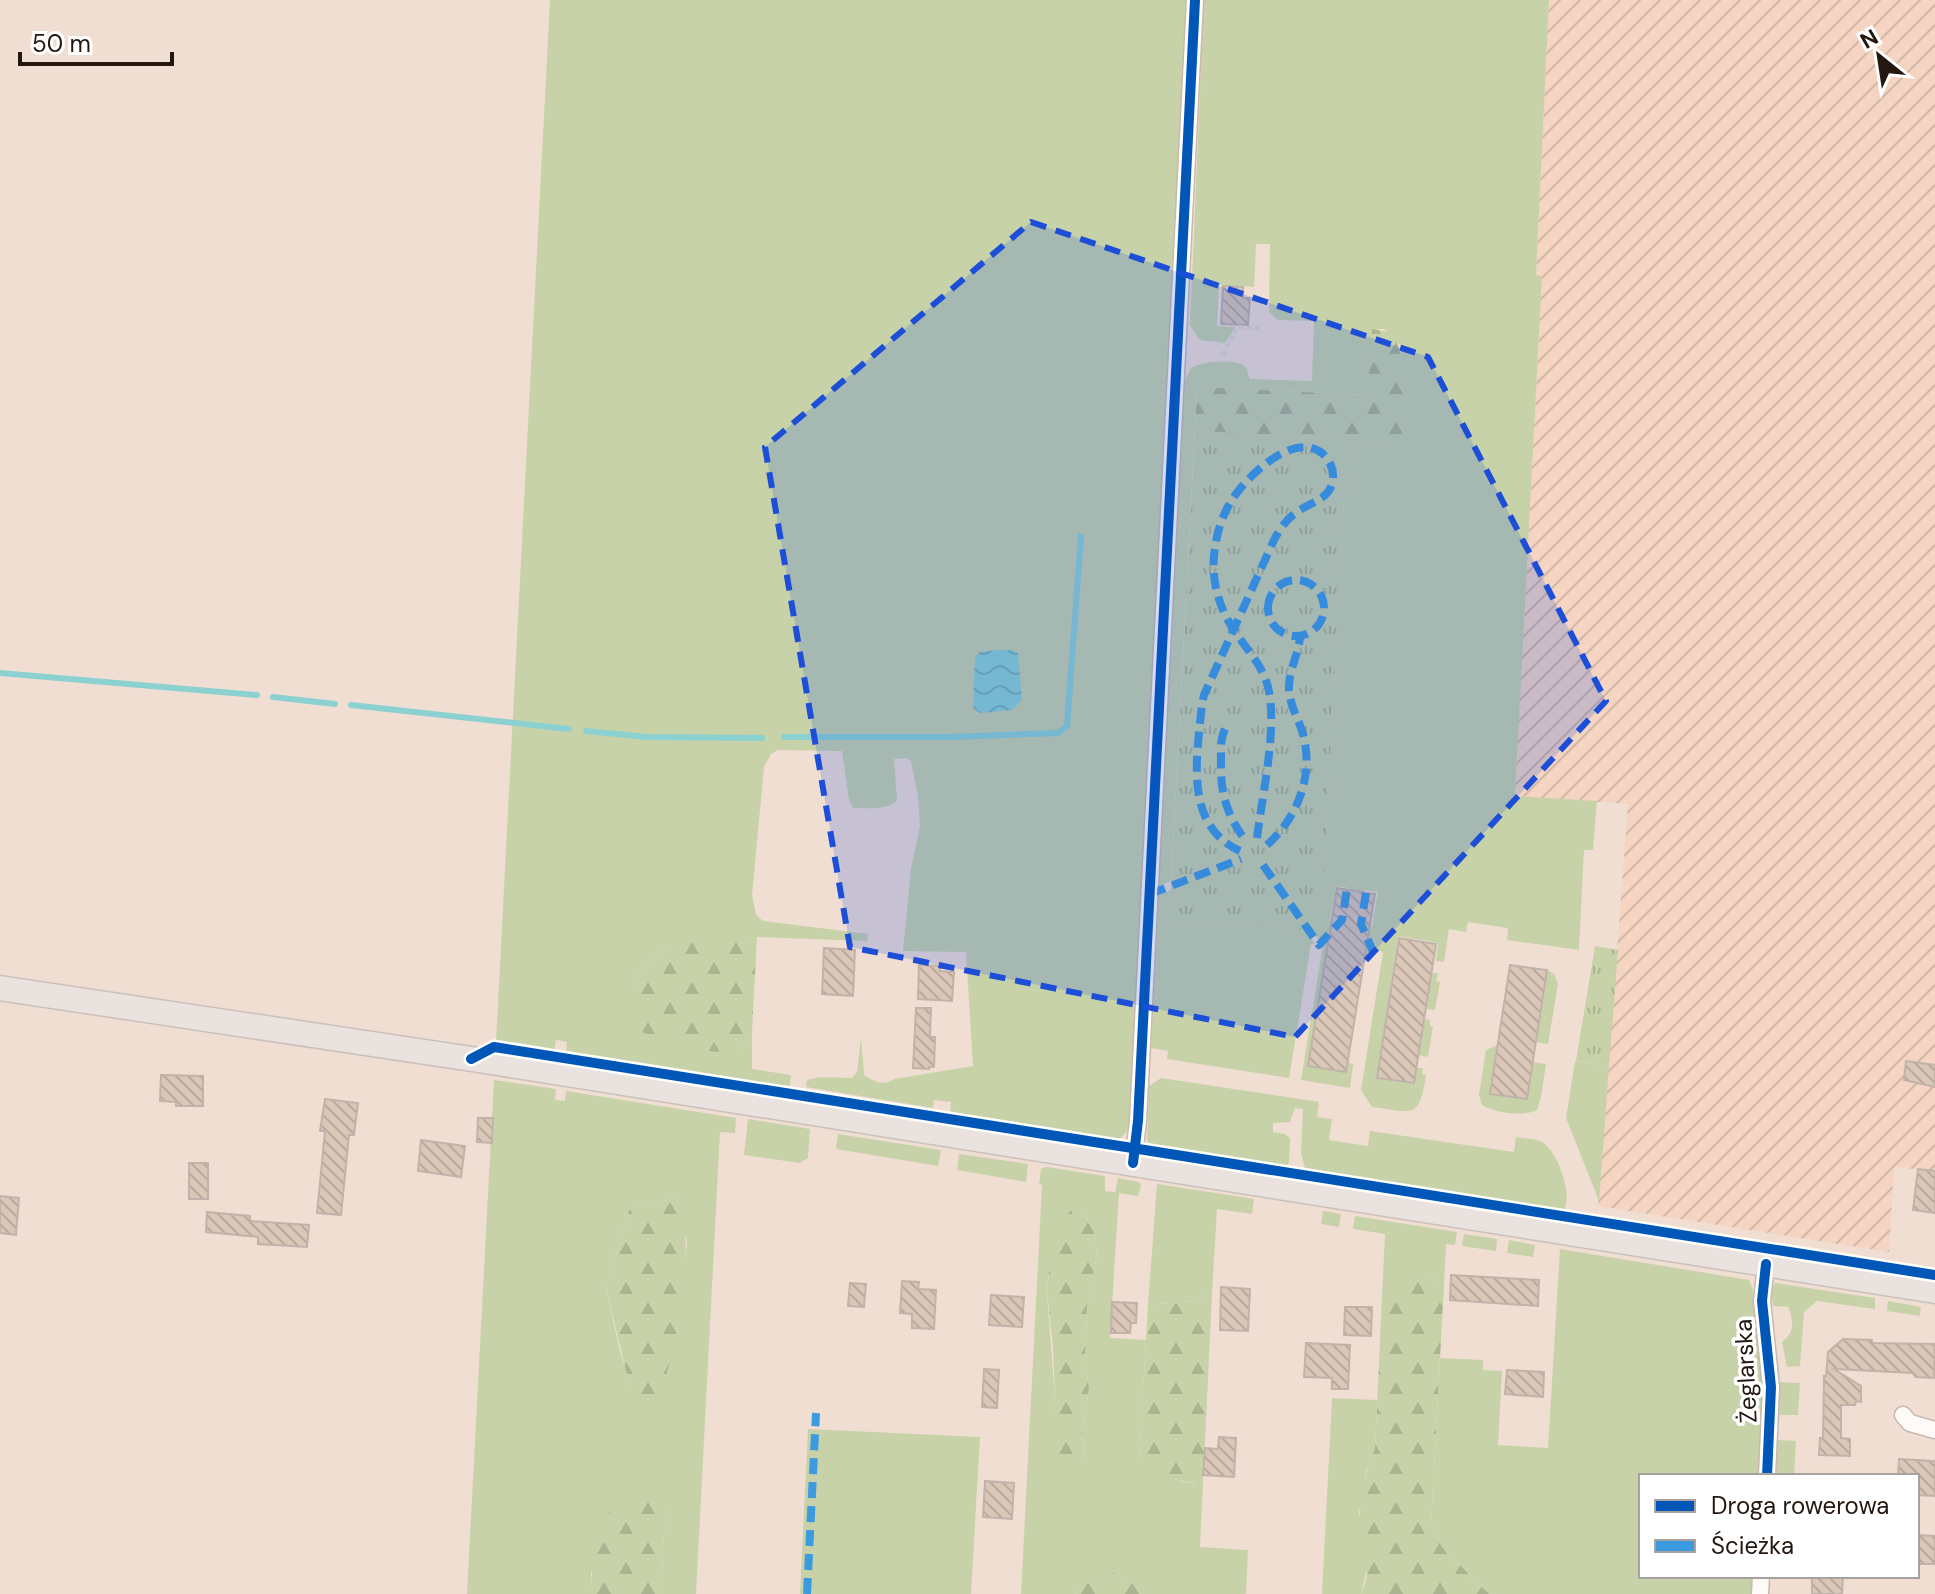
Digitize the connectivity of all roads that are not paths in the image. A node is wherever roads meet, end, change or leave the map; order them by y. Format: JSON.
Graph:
{"nodes":[{"id":1,"x":1195,"y":0,"type":"edge"},
{"id":2,"x":0,"y":988,"type":"edge"},
{"id":3,"x":1133,"y":1163,"type":"junction"},
{"id":4,"x":1766,"y":1264,"type":"junction"},
{"id":5,"x":1935,"y":1291,"type":"edge"},
{"id":6,"x":1903,"y":1415,"type":"dead end"},
{"id":7,"x":1935,"y":1430,"type":"edge"},
{"id":8,"x":1767,"y":1474,"type":"edge"}],
"edges":[{"from":1,"to":3,"type":"street"},
{"from":2,"to":3,"type":"main road"},
{"from":3,"to":4,"type":"main road"},
{"from":4,"to":5,"type":"main road"},
{"from":4,"to":8,"type":"street","name":"Żeglarska"},
{"from":6,"to":7,"type":"street"}]}
